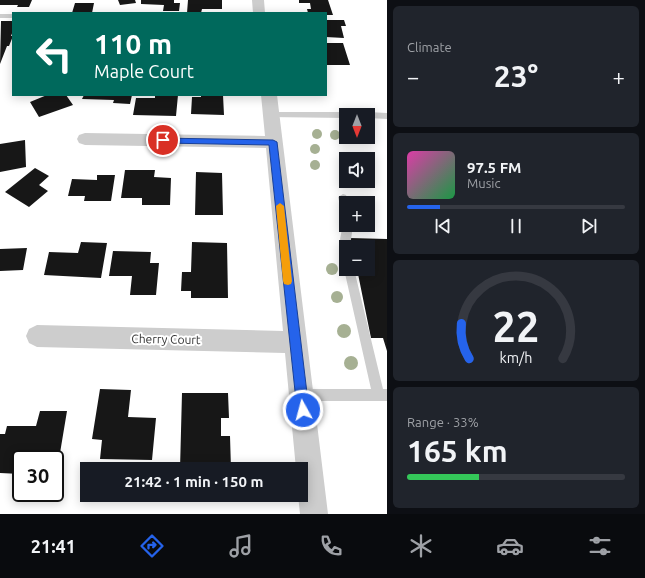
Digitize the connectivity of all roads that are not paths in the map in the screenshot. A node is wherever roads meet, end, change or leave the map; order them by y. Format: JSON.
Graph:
{"nodes":[{"id":1,"x":258,"y":0,"type":"edge"},
{"id":2,"x":259,"y":12,"type":"edge"},
{"id":3,"x":0,"y":16,"type":"edge"},
{"id":4,"x":12,"y":16,"type":"edge"},
{"id":5,"x":270,"y":105,"type":"edge"},
{"id":6,"x":339,"y":114,"type":"edge"},
{"id":7,"x":375,"y":115,"type":"edge"},
{"id":8,"x":387,"y":116,"type":"edge"},
{"id":9,"x":85,"y":139,"type":"dead end"},
{"id":10,"x":273,"y":142,"type":"junction"},
{"id":11,"x":351,"y":276,"type":"edge"},
{"id":12,"x":37,"y":336,"type":"dead end"},
{"id":13,"x":294,"y":342,"type":"junction"},
{"id":14,"x":301,"y":395,"type":"junction"},
{"id":15,"x":382,"y":396,"type":"edge"},
{"id":16,"x":314,"y":514,"type":"edge"}],
"edges":[{"from":1,"to":2,"type":"street"},
{"from":3,"to":4,"type":"lane"},
{"from":5,"to":6,"type":"lane"},
{"from":5,"to":10,"type":"street"},
{"from":7,"to":8,"type":"lane"},
{"from":9,"to":10,"type":"street"},
{"from":10,"to":13,"type":"street"},
{"from":11,"to":15,"type":"lane"},
{"from":12,"to":13,"type":"street","name":"Cherry Court"},
{"from":13,"to":14,"type":"street"},
{"from":14,"to":15,"type":"lane"},
{"from":14,"to":16,"type":"street"}]}
